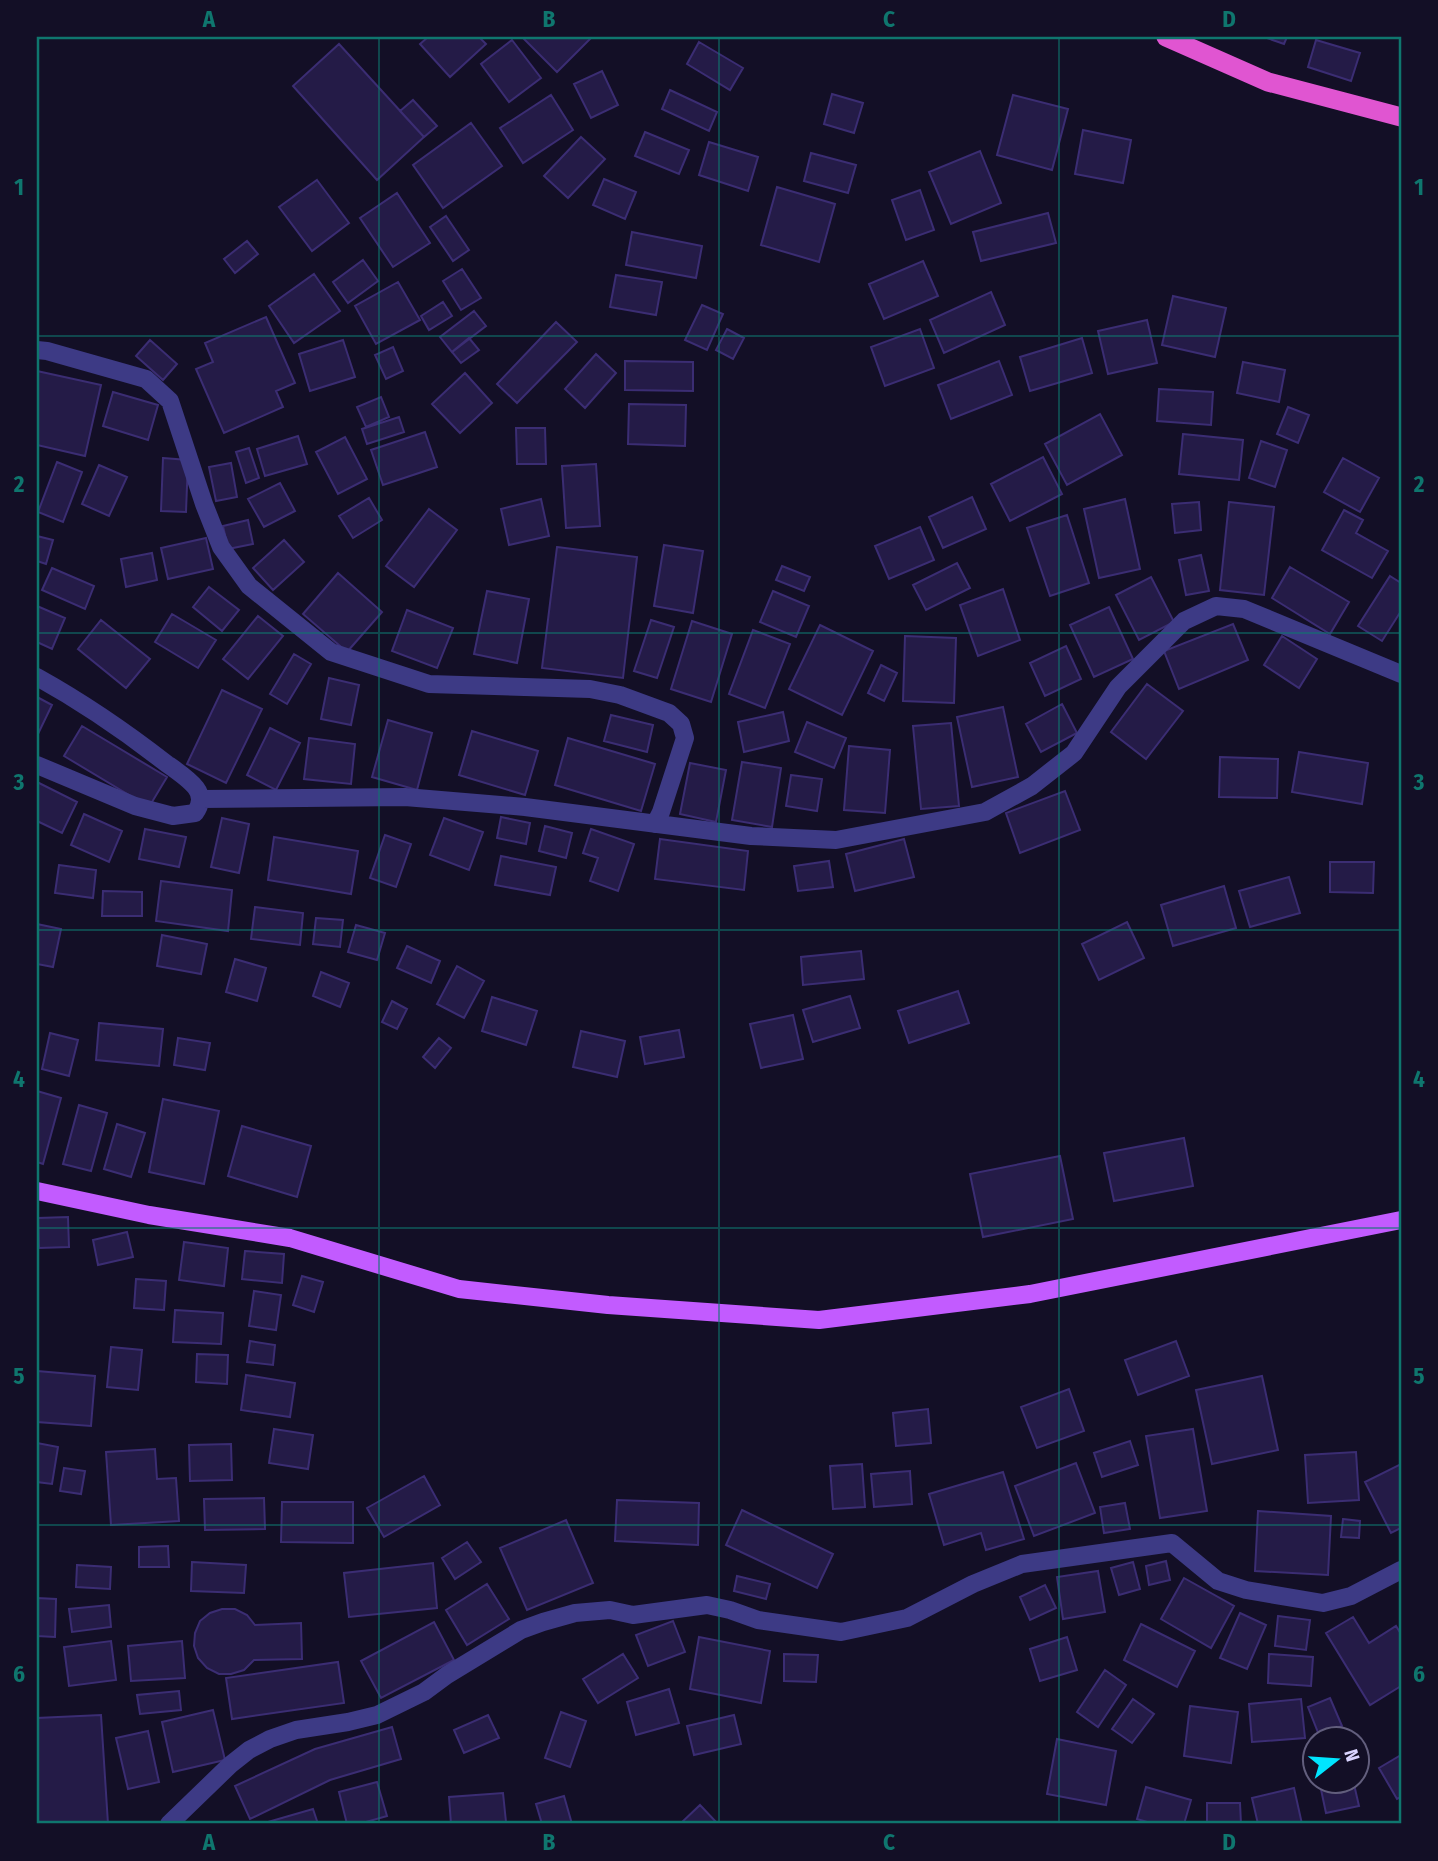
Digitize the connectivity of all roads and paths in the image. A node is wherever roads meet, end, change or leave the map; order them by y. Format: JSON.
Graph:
{"nodes":[{"id":1,"x":1166,"y":37,"type":"edge"},
{"id":2,"x":1401,"y":117,"type":"edge"},
{"id":3,"x":37,"y":350,"type":"edge"},
{"id":4,"x":1401,"y":674,"type":"edge"},
{"id":5,"x":37,"y":677,"type":"edge"},
{"id":6,"x":37,"y":765,"type":"edge"},
{"id":7,"x":201,"y":799,"type":"junction"},
{"id":8,"x":655,"y":824,"type":"junction"},
{"id":9,"x":37,"y":1191,"type":"edge"},
{"id":10,"x":1401,"y":1220,"type":"edge"},
{"id":11,"x":1401,"y":1570,"type":"edge"},
{"id":12,"x":169,"y":1824,"type":"edge"}],
"edges":[{"from":1,"to":2,"type":"highway"},
{"from":3,"to":8,"type":"street"},
{"from":4,"to":8,"type":"street"},
{"from":5,"to":7,"type":"street"},
{"from":6,"to":7,"type":"street"},
{"from":7,"to":8,"type":"street"},
{"from":9,"to":10,"type":"main road"},
{"from":11,"to":12,"type":"street"}]}
